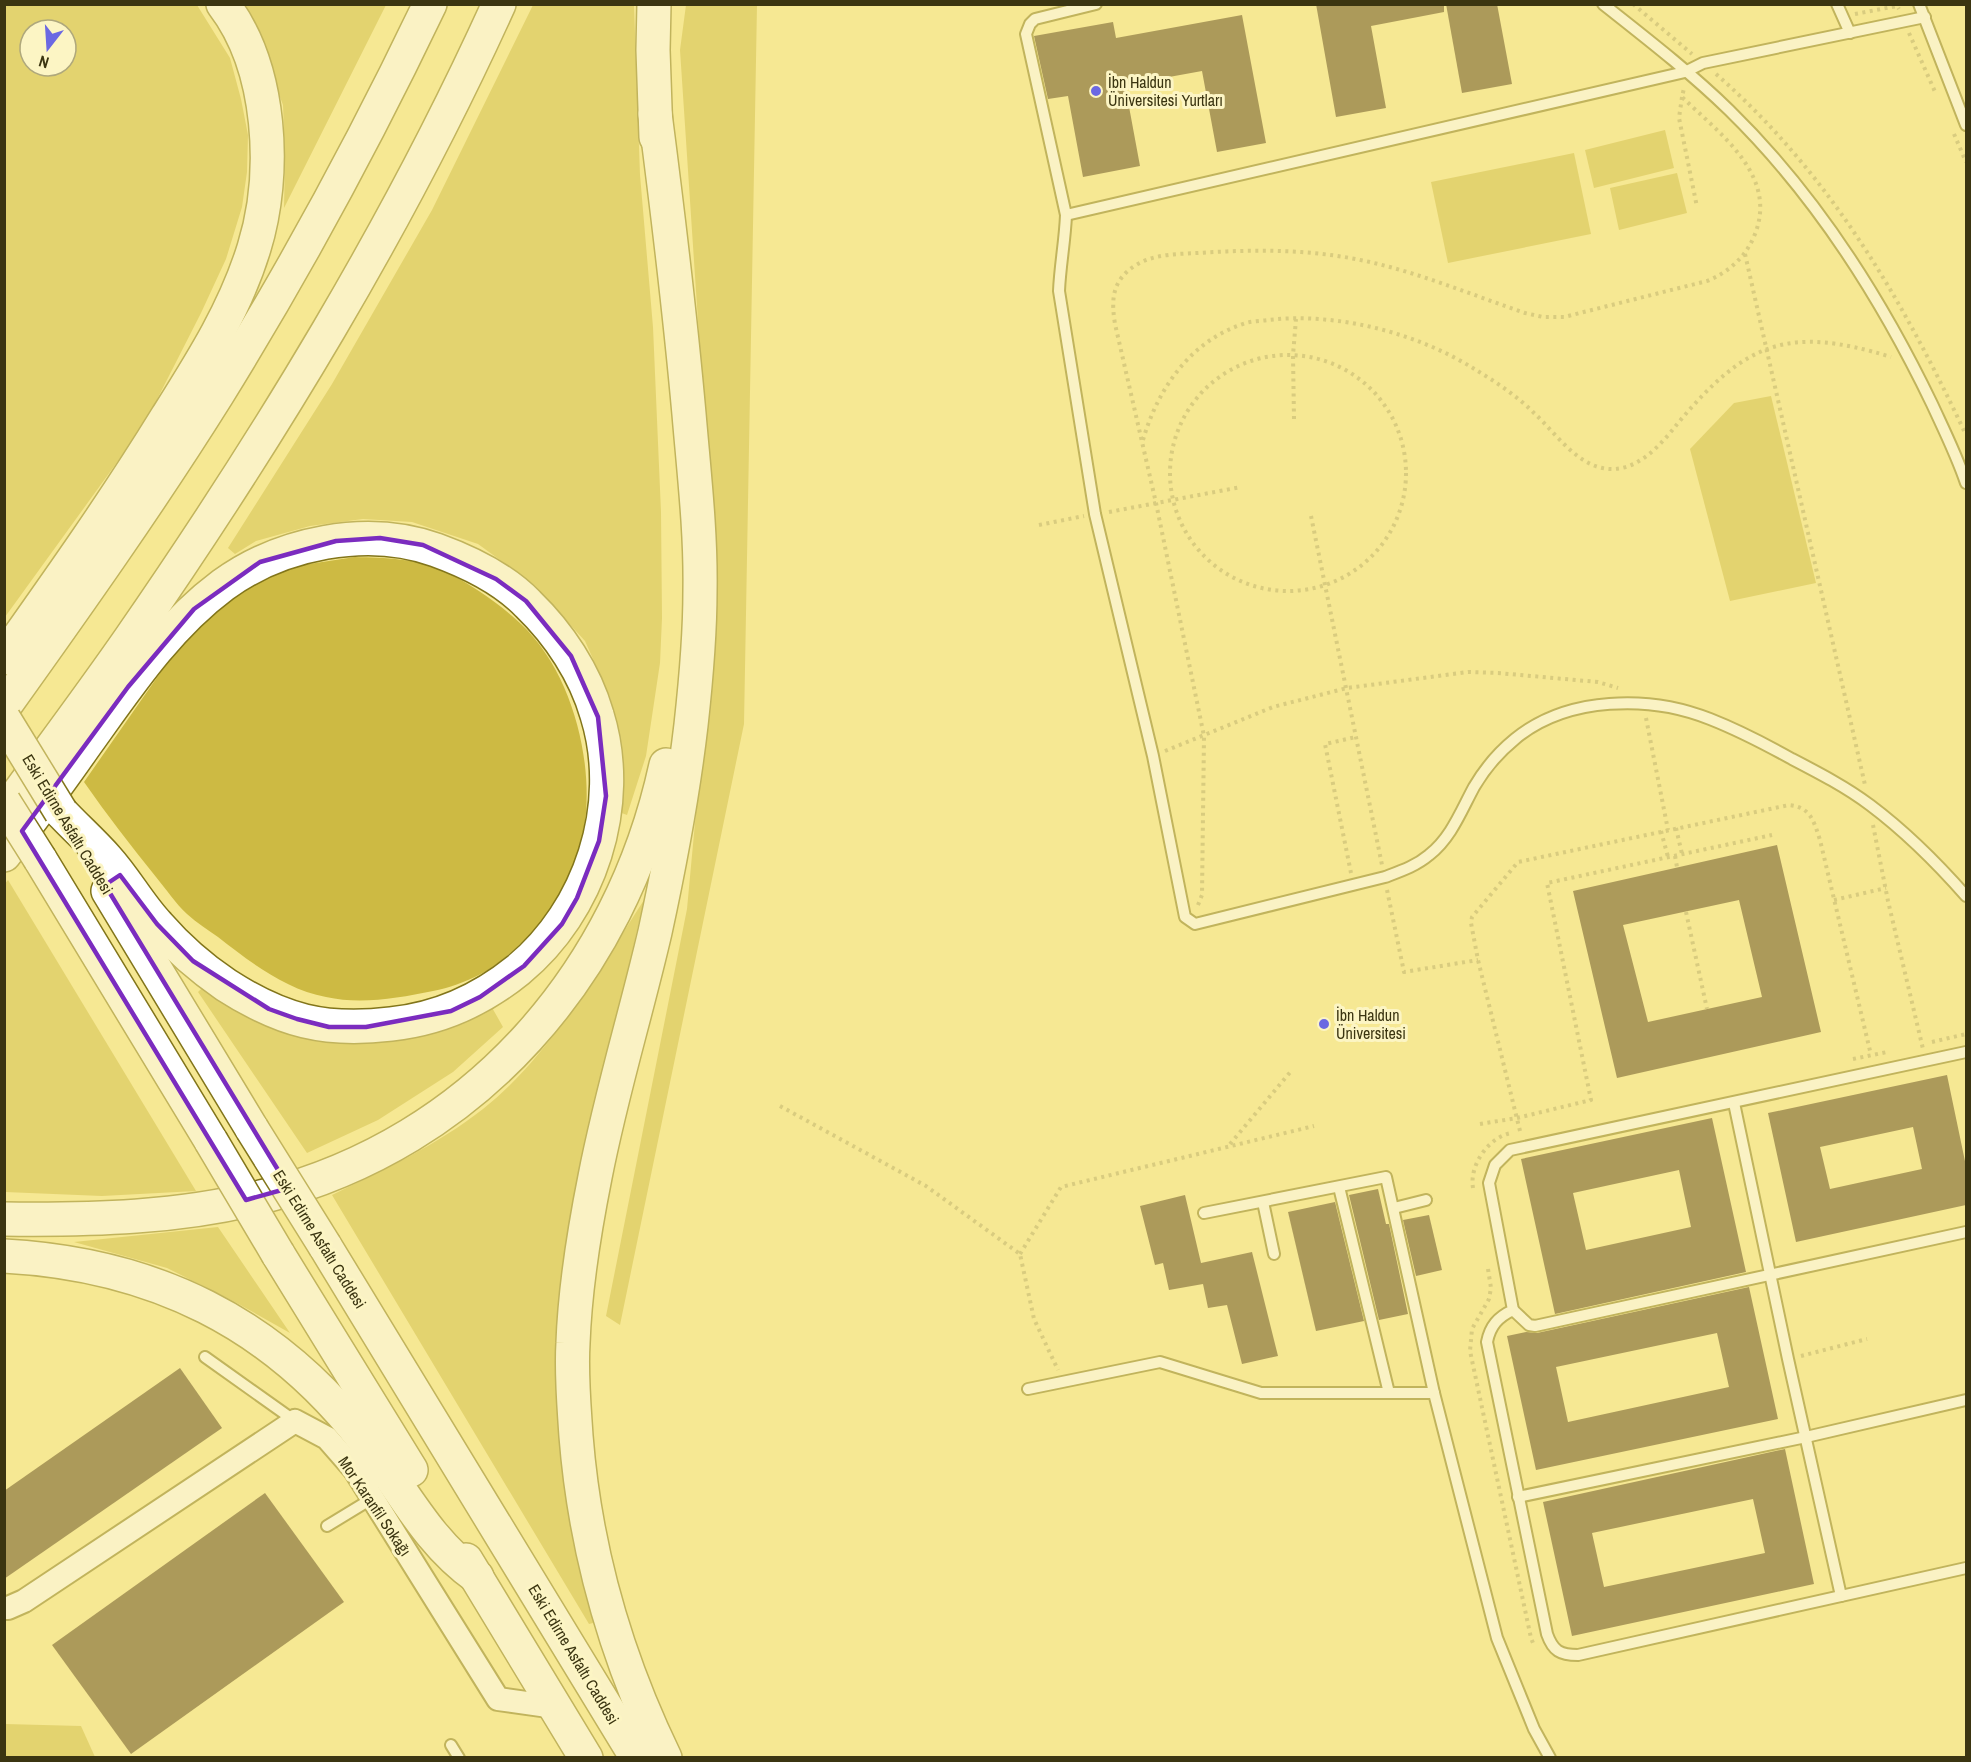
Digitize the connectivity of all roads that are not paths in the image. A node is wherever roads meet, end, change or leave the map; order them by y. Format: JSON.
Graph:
{"nodes":[{"id":1,"x":223,"y":4,"type":"edge"},
{"id":2,"x":430,"y":4,"type":"edge"},
{"id":3,"x":499,"y":4,"type":"edge"},
{"id":4,"x":654,"y":4,"type":"edge"},
{"id":5,"x":1096,"y":4,"type":"edge"},
{"id":6,"x":1603,"y":4,"type":"edge"},
{"id":7,"x":1837,"y":4,"type":"edge"},
{"id":8,"x":1919,"y":4,"type":"edge"},
{"id":9,"x":1925,"y":17,"type":"junction"},
{"id":10,"x":1850,"y":33,"type":"junction"},
{"id":11,"x":1685,"y":72,"type":"junction"},
{"id":12,"x":655,"y":114,"type":"junction"},
{"id":13,"x":1966,"y":125,"type":"edge"},
{"id":14,"x":1066,"y":215,"type":"junction"},
{"id":15,"x":1966,"y":483,"type":"edge"},
{"id":16,"x":4,"y":658,"type":"edge"},
{"id":17,"x":4,"y":707,"type":"edge"},
{"id":18,"x":4,"y":719,"type":"edge"},
{"id":19,"x":4,"y":802,"type":"edge"},
{"id":20,"x":61,"y":812,"type":"junction"},
{"id":21,"x":4,"y":813,"type":"edge"},
{"id":22,"x":4,"y":843,"type":"edge"},
{"id":23,"x":23,"y":863,"type":"edge"},
{"id":24,"x":1966,"y":896,"type":"edge"},
{"id":25,"x":1966,"y":1052,"type":"edge"},
{"id":26,"x":1734,"y":1103,"type":"junction"},
{"id":27,"x":1339,"y":1187,"type":"junction"},
{"id":28,"x":1426,"y":1200,"type":"dead end"},
{"id":29,"x":1263,"y":1202,"type":"junction"},
{"id":30,"x":1394,"y":1208,"type":"junction"},
{"id":31,"x":1204,"y":1214,"type":"dead end"},
{"id":32,"x":4,"y":1219,"type":"edge"},
{"id":33,"x":1966,"y":1232,"type":"edge"},
{"id":34,"x":1274,"y":1254,"type":"dead end"},
{"id":35,"x":4,"y":1256,"type":"edge"},
{"id":36,"x":1771,"y":1275,"type":"junction"},
{"id":37,"x":1513,"y":1310,"type":"junction"},
{"id":38,"x":205,"y":1357,"type":"dead end"},
{"id":39,"x":1028,"y":1389,"type":"dead end"},
{"id":40,"x":1389,"y":1393,"type":"junction"},
{"id":41,"x":1434,"y":1393,"type":"junction"},
{"id":42,"x":1966,"y":1400,"type":"edge"},
{"id":43,"x":295,"y":1421,"type":"junction"},
{"id":44,"x":1806,"y":1437,"type":"junction"},
{"id":45,"x":1518,"y":1497,"type":"junction"},
{"id":46,"x":373,"y":1498,"type":"junction"},
{"id":47,"x":327,"y":1526,"type":"dead end"},
{"id":48,"x":1966,"y":1568,"type":"edge"},
{"id":49,"x":477,"y":1577,"type":"junction"},
{"id":50,"x":1841,"y":1596,"type":"junction"},
{"id":51,"x":4,"y":1608,"type":"edge"},
{"id":52,"x":555,"y":1707,"type":"junction"},
{"id":53,"x":451,"y":1745,"type":"dead end"},
{"id":54,"x":459,"y":1758,"type":"edge"},
{"id":55,"x":586,"y":1758,"type":"edge"},
{"id":56,"x":637,"y":1758,"type":"edge"},
{"id":57,"x":665,"y":1758,"type":"edge"},
{"id":58,"x":1550,"y":1758,"type":"edge"}],
"edges":[{"from":1,"to":16,"type":"highway"},
{"from":2,"to":17,"type":"highway"},
{"from":3,"to":21,"type":"highway"},
{"from":4,"to":12,"type":"highway"},
{"from":5,"to":14,"type":"lane"},
{"from":6,"to":11,"type":"lane"},
{"from":7,"to":10,"type":"lane"},
{"from":8,"to":9,"type":"lane"},
{"from":9,"to":10,"type":"lane"},
{"from":9,"to":13,"type":"lane"},
{"from":10,"to":11,"type":"lane"},
{"from":11,"to":14,"type":"lane"},
{"from":11,"to":15,"type":"lane"},
{"from":12,"to":32,"type":"highway"},
{"from":12,"to":57,"type":"highway"},
{"from":14,"to":24,"type":"lane"},
{"from":18,"to":20,"type":"highway","name":"Eski Edirne Asfaltı Caddesi","bridge":true},
{"from":19,"to":23,"type":"highway","bridge":true},
{"from":20,"to":23,"type":"highway"},
{"from":20,"to":56,"type":"highway","name":"Eski Edirne Asfaltı Caddesi","bridge":true},
{"from":22,"to":23,"type":"highway"},
{"from":23,"to":49,"type":"highway","bridge":true},
{"from":25,"to":26,"type":"lane"},
{"from":26,"to":36,"type":"lane"},
{"from":26,"to":37,"type":"lane"},
{"from":27,"to":29,"type":"lane"},
{"from":27,"to":30,"type":"lane"},
{"from":27,"to":40,"type":"lane"},
{"from":28,"to":30,"type":"lane"},
{"from":29,"to":31,"type":"lane"},
{"from":29,"to":34,"type":"lane"},
{"from":30,"to":41,"type":"lane"},
{"from":33,"to":36,"type":"lane"},
{"from":35,"to":49,"type":"highway"},
{"from":36,"to":37,"type":"lane"},
{"from":36,"to":44,"type":"lane"},
{"from":37,"to":45,"type":"lane"},
{"from":38,"to":43,"type":"lane"},
{"from":39,"to":40,"type":"lane"},
{"from":40,"to":41,"type":"lane"},
{"from":41,"to":58,"type":"lane"},
{"from":42,"to":44,"type":"lane"},
{"from":43,"to":46,"type":"street","name":"Mor Karanfil Sokağı"},
{"from":43,"to":51,"type":"street"},
{"from":44,"to":45,"type":"lane"},
{"from":44,"to":50,"type":"lane"},
{"from":45,"to":50,"type":"lane"},
{"from":46,"to":47,"type":"lane"},
{"from":46,"to":52,"type":"street","name":"Mor Karanfil Sokağı"},
{"from":48,"to":50,"type":"lane"},
{"from":49,"to":52,"type":"highway"},
{"from":52,"to":55,"type":"highway"},
{"from":53,"to":54,"type":"lane"}]}
